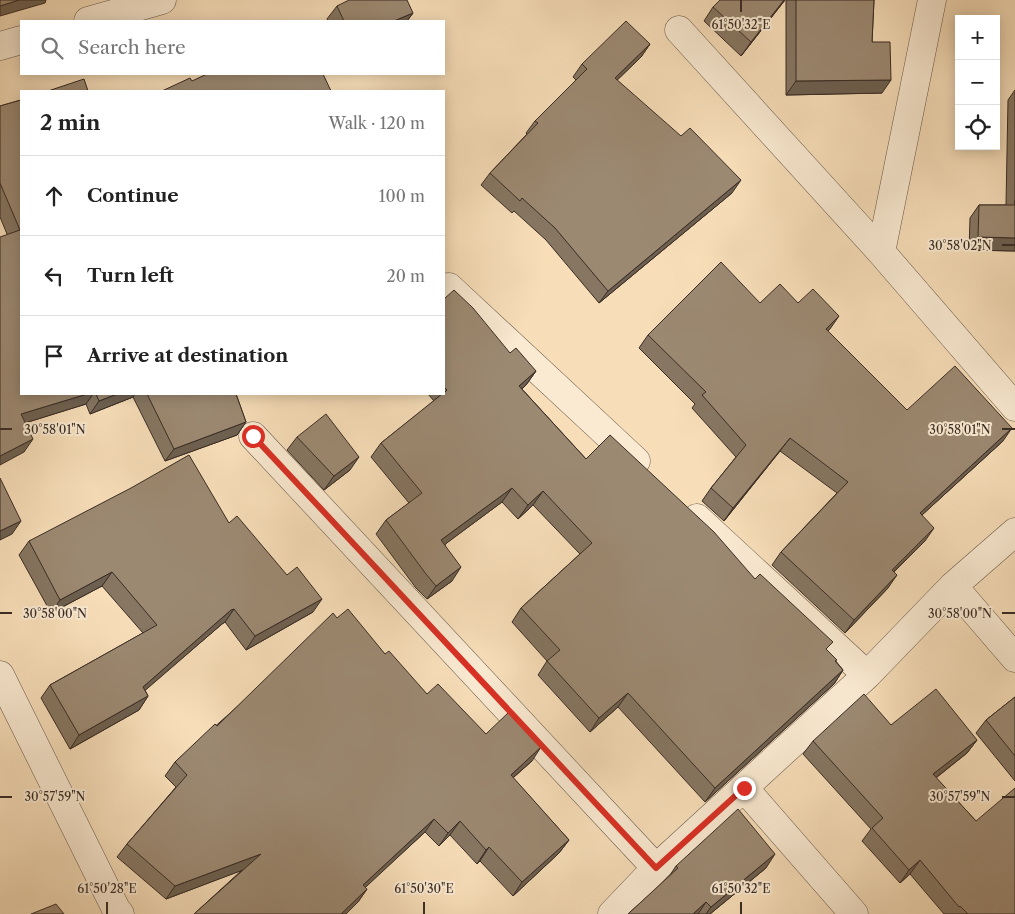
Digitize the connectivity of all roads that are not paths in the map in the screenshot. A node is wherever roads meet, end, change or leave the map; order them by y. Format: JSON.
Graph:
{"nodes":[{"id":1,"x":162,"y":0,"type":"edge"},
{"id":2,"x":932,"y":0,"type":"edge"},
{"id":3,"x":92,"y":20,"type":"edge"},
{"id":4,"x":679,"y":30,"type":"dead end"},
{"id":5,"x":20,"y":40,"type":"edge"},
{"id":6,"x":0,"y":46,"type":"edge"},
{"id":7,"x":880,"y":252,"type":"junction"},
{"id":8,"x":449,"y":287,"type":"dead end"},
{"id":9,"x":1015,"y":407,"type":"edge"},
{"id":10,"x":253,"y":436,"type":"dead end"},
{"id":11,"x":654,"y":478,"type":"edge"},
{"id":12,"x":676,"y":498,"type":"edge"},
{"id":13,"x":1015,"y":532,"type":"edge"},
{"id":14,"x":953,"y":586,"type":"junction"},
{"id":15,"x":1015,"y":658,"type":"edge"},
{"id":16,"x":0,"y":675,"type":"edge"},
{"id":17,"x":867,"y":675,"type":"junction"},
{"id":18,"x":744,"y":788,"type":"junction"},
{"id":19,"x":656,"y":868,"type":"junction"},
{"id":20,"x":120,"y":914,"type":"edge"},
{"id":21,"x":612,"y":914,"type":"edge"},
{"id":22,"x":854,"y":914,"type":"edge"}],
"edges":[{"from":1,"to":3,"type":"street"},
{"from":2,"to":7,"type":"street"},
{"from":4,"to":7,"type":"street"},
{"from":5,"to":6,"type":"street"},
{"from":7,"to":9,"type":"street"},
{"from":8,"to":11,"type":"street"},
{"from":10,"to":19,"type":"street"},
{"from":12,"to":17,"type":"street"},
{"from":13,"to":14,"type":"street"},
{"from":14,"to":15,"type":"street"},
{"from":14,"to":17,"type":"street"},
{"from":16,"to":20,"type":"street"},
{"from":17,"to":18,"type":"street"},
{"from":18,"to":19,"type":"street"},
{"from":18,"to":22,"type":"street"},
{"from":19,"to":21,"type":"street"}]}
